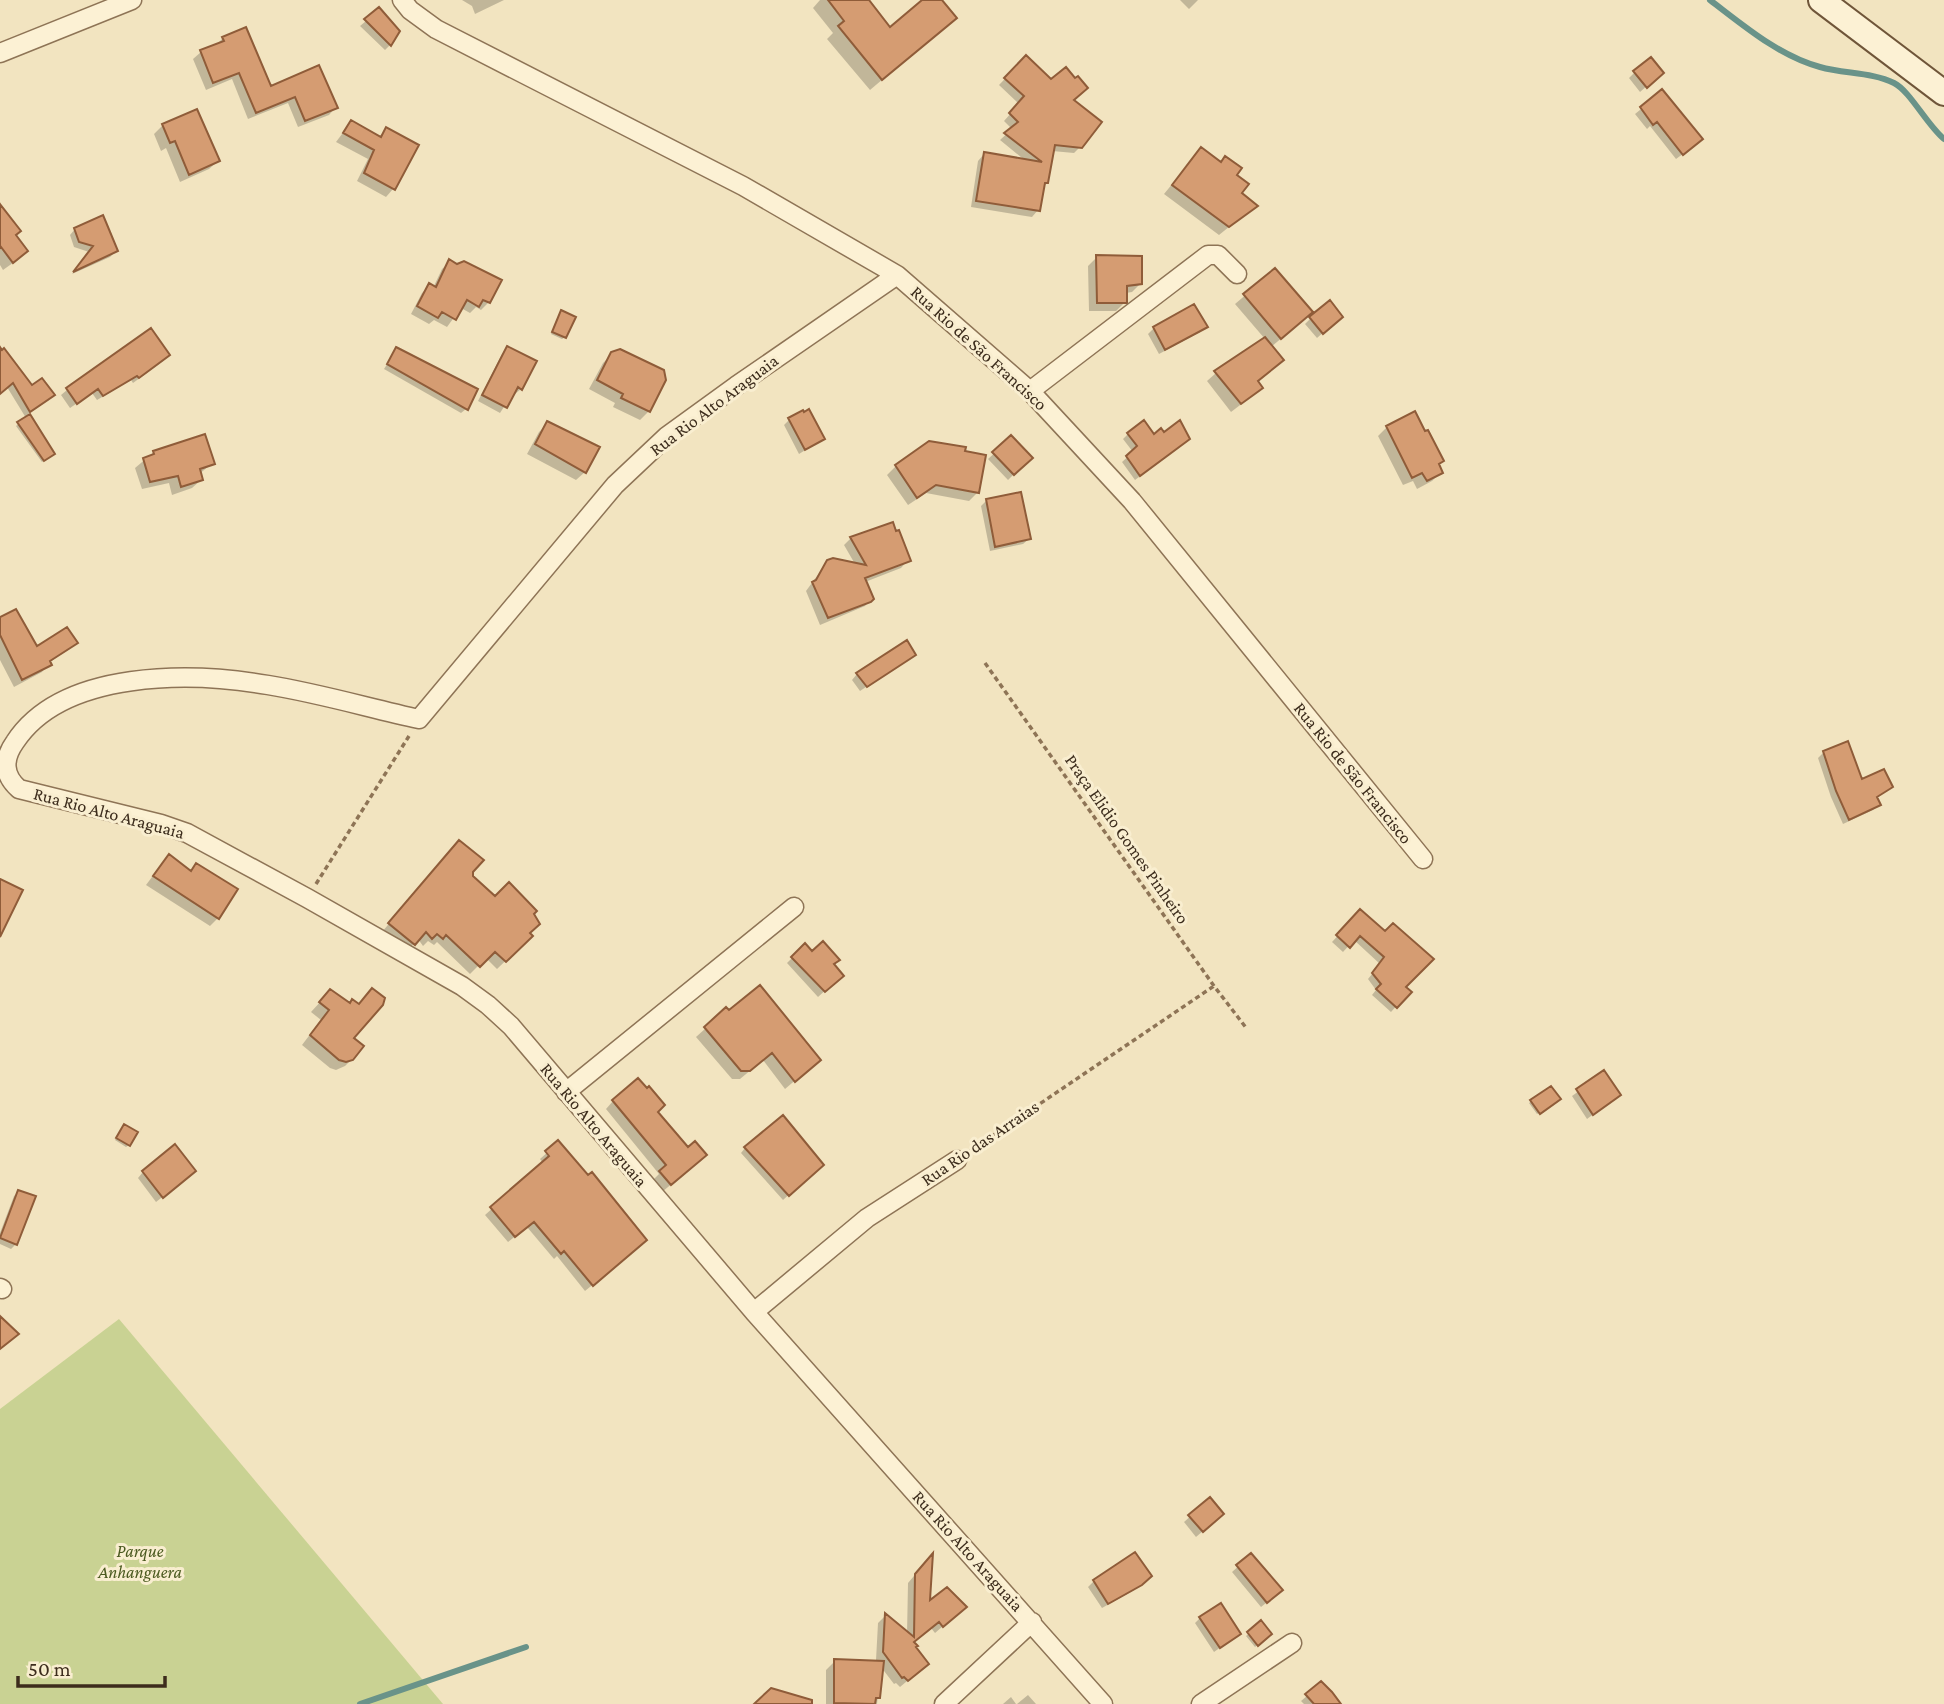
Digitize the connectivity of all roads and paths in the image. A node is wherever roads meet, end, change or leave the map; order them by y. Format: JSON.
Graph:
{"nodes":[{"id":1,"x":132,"y":0,"type":"edge"},
{"id":2,"x":402,"y":0,"type":"edge"},
{"id":3,"x":1821,"y":0,"type":"edge"},
{"id":4,"x":0,"y":53,"type":"edge"},
{"id":5,"x":1944,"y":93,"type":"edge"},
{"id":6,"x":1237,"y":274,"type":"dead end"},
{"id":7,"x":897,"y":275,"type":"junction"},
{"id":8,"x":1030,"y":391,"type":"junction"},
{"id":9,"x":985,"y":663,"type":"dead end"},
{"id":10,"x":419,"y":719,"type":"junction"},
{"id":11,"x":1423,"y":859,"type":"dead end"},
{"id":12,"x":307,"y":898,"type":"junction"},
{"id":13,"x":794,"y":907,"type":"dead end"},
{"id":14,"x":1214,"y":986,"type":"junction"},
{"id":15,"x":1247,"y":1029,"type":"dead end"},
{"id":16,"x":566,"y":1092,"type":"junction"},
{"id":17,"x":957,"y":1160,"type":"joint"},
{"id":18,"x":754,"y":1312,"type":"junction"},
{"id":19,"x":1032,"y":1622,"type":"junction"},
{"id":20,"x":1292,"y":1643,"type":"dead end"},
{"id":21,"x":944,"y":1704,"type":"edge"},
{"id":22,"x":1103,"y":1704,"type":"edge"},
{"id":23,"x":1201,"y":1704,"type":"edge"}],
"edges":[{"from":1,"to":4,"type":"street"},
{"from":2,"to":7,"type":"street","name":"Rua Rio de São Francisco"},
{"from":3,"to":5,"type":"main road"},
{"from":6,"to":8,"type":"street"},
{"from":7,"to":8,"type":"street","name":"Rua Rio de São Francisco"},
{"from":7,"to":10,"type":"street","name":"Rua Rio Alto Araguaia"},
{"from":8,"to":11,"type":"street","name":"Rua Rio de São Francisco"},
{"from":9,"to":14,"type":"path","name":"Praça Elidio Gomes Pinheiro"},
{"from":10,"to":12,"type":"path"},
{"from":10,"to":12,"type":"street","name":"Rua Rio Alto Araguaia"},
{"from":12,"to":16,"type":"street","name":"Rua Rio Alto Araguaia"},
{"from":13,"to":16,"type":"street"},
{"from":14,"to":15,"type":"path","name":"Praça Elidio Gomes Pinheiro"},
{"from":14,"to":17,"type":"path","name":"Rua Rio das Arraias"},
{"from":16,"to":18,"type":"street","name":"Rua Rio Alto Araguaia"},
{"from":17,"to":18,"type":"street","name":"Rua Rio das Arraias"},
{"from":18,"to":19,"type":"street","name":"Rua Rio Alto Araguaia"},
{"from":19,"to":21,"type":"street"},
{"from":19,"to":22,"type":"street","name":"Rua Rio Alto Araguaia"},
{"from":20,"to":23,"type":"street"}]}
